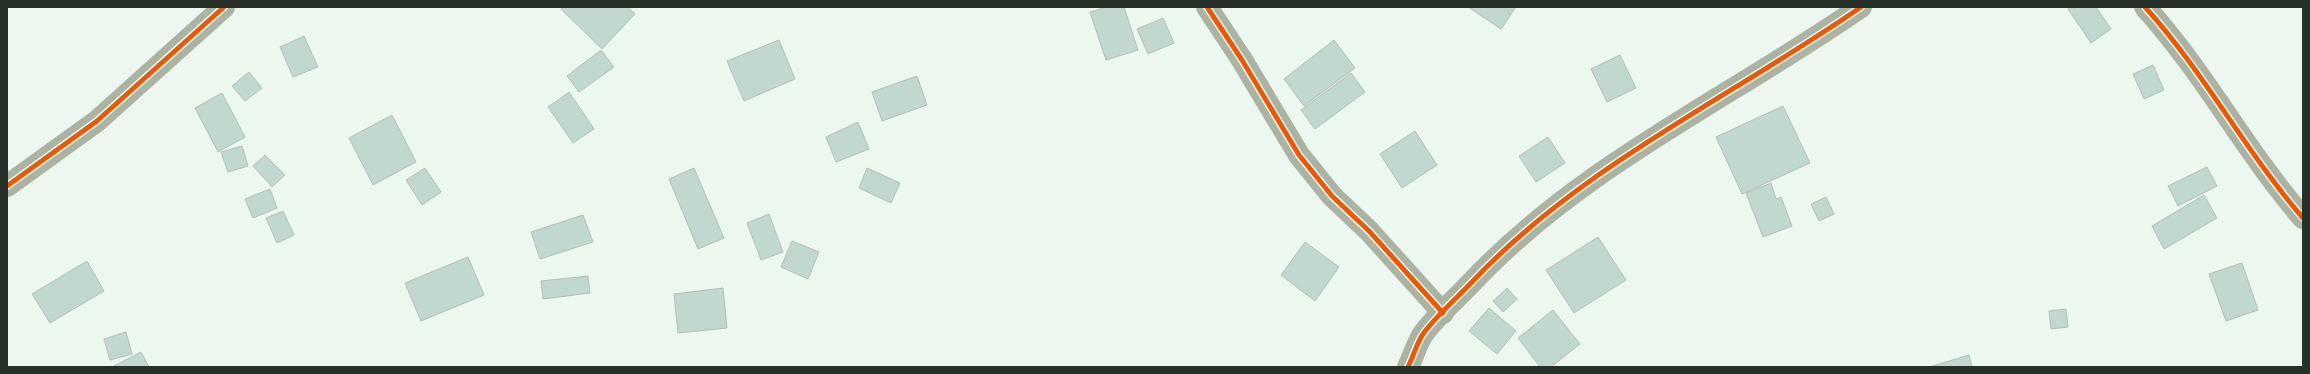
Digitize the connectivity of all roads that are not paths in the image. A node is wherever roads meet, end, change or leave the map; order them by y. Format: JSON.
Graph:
{"nodes":[{"id":1,"x":224,"y":7,"type":"edge"},
{"id":2,"x":1207,"y":7,"type":"edge"},
{"id":3,"x":1861,"y":7,"type":"edge"},
{"id":4,"x":2145,"y":7,"type":"edge"},
{"id":5,"x":7,"y":186,"type":"edge"},
{"id":6,"x":2303,"y":218,"type":"edge"},
{"id":7,"x":1443,"y":313,"type":"junction"},
{"id":8,"x":1408,"y":367,"type":"edge"}],
"edges":[{"from":1,"to":5,"type":"street"},
{"from":2,"to":7,"type":"street"},
{"from":3,"to":7,"type":"street"},
{"from":4,"to":6,"type":"street"},
{"from":7,"to":8,"type":"street"}]}
